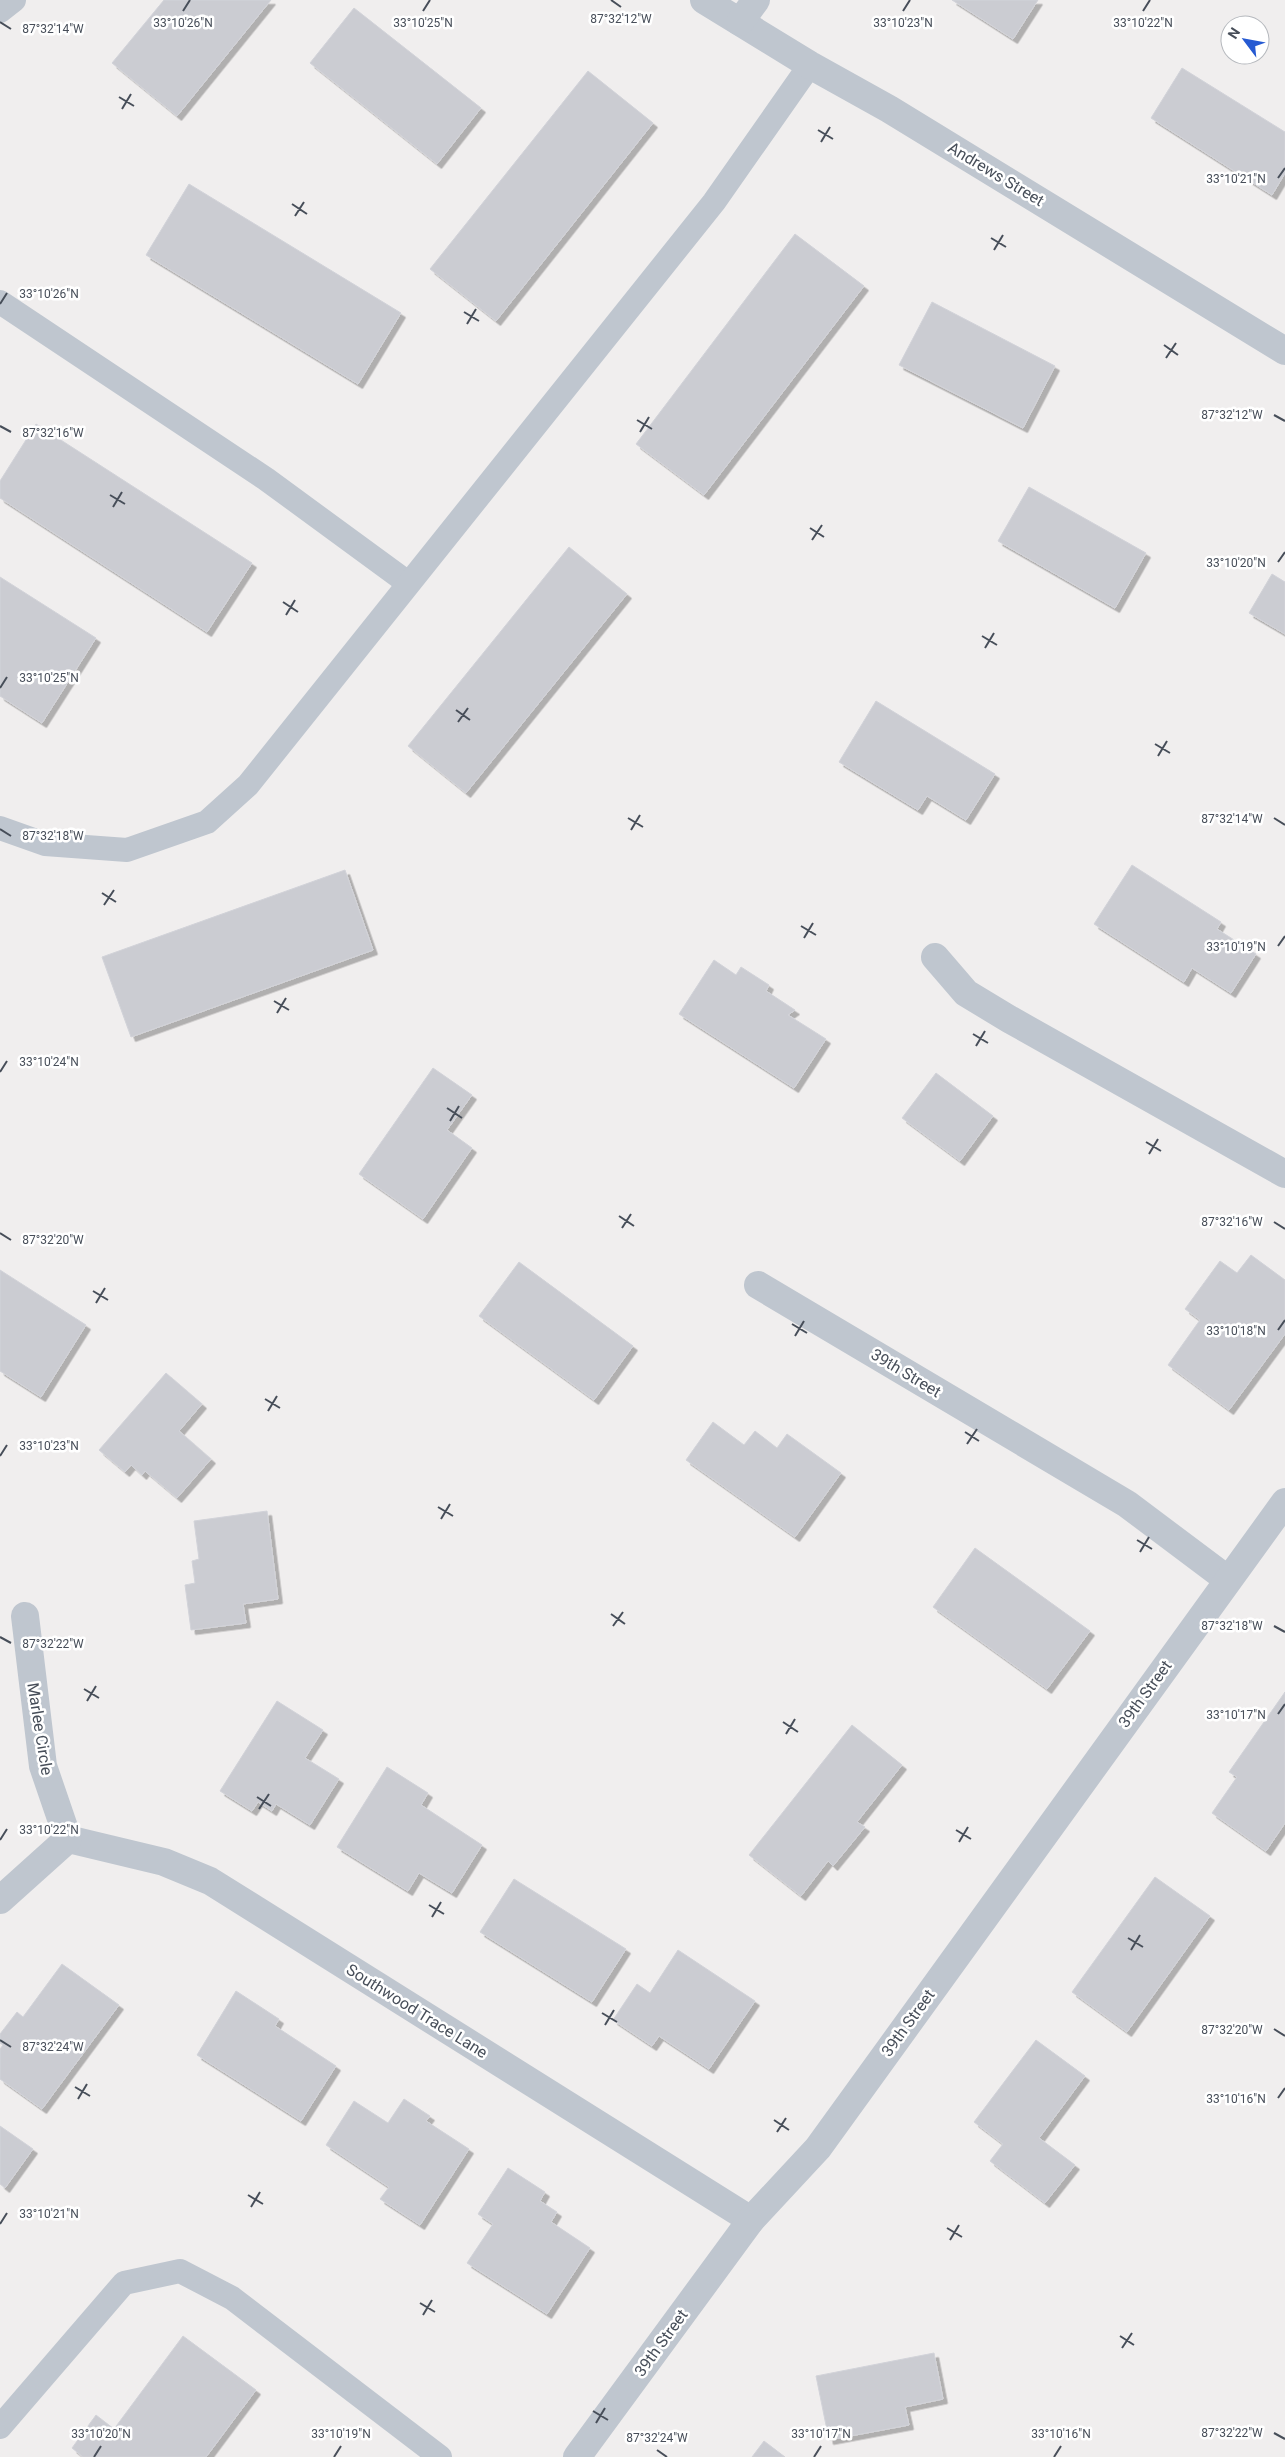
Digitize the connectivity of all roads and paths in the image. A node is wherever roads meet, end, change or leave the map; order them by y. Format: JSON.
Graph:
{"nodes":[{"id":1,"x":14,"y":0,"type":"edge"},
{"id":2,"x":704,"y":0,"type":"edge"},
{"id":3,"x":756,"y":0,"type":"edge"},
{"id":4,"x":0,"y":11,"type":"edge"},
{"id":5,"x":740,"y":22,"type":"junction"},
{"id":6,"x":810,"y":65,"type":"junction"},
{"id":7,"x":0,"y":302,"type":"edge"},
{"id":8,"x":1285,"y":350,"type":"edge"},
{"id":9,"x":408,"y":583,"type":"junction"},
{"id":10,"x":0,"y":828,"type":"edge"},
{"id":11,"x":935,"y":957,"type":"dead end"},
{"id":12,"x":1285,"y":1174,"type":"edge"},
{"id":13,"x":758,"y":1285,"type":"dead end"},
{"id":14,"x":1285,"y":1502,"type":"edge"},
{"id":15,"x":1227,"y":1579,"type":"junction"},
{"id":16,"x":25,"y":1616,"type":"dead end"},
{"id":17,"x":68,"y":1839,"type":"junction"},
{"id":18,"x":0,"y":1900,"type":"edge"},
{"id":19,"x":751,"y":2220,"type":"junction"},
{"id":20,"x":0,"y":2427,"type":"edge"},
{"id":21,"x":440,"y":2457,"type":"edge"},
{"id":22,"x":577,"y":2457,"type":"edge"}],
"edges":[{"from":1,"to":4,"type":"lane"},
{"from":2,"to":5,"type":"street","name":"Andrews Street"},
{"from":3,"to":5,"type":"street"},
{"from":5,"to":6,"type":"street","name":"Andrews Street"},
{"from":6,"to":8,"type":"street","name":"Andrews Street"},
{"from":6,"to":9,"type":"lane"},
{"from":7,"to":9,"type":"lane"},
{"from":9,"to":10,"type":"lane"},
{"from":11,"to":12,"type":"street"},
{"from":13,"to":15,"type":"street","name":"39th Street"},
{"from":14,"to":15,"type":"street","name":"39th Street"},
{"from":15,"to":19,"type":"street","name":"39th Street"},
{"from":16,"to":17,"type":"street","name":"Marlee Circle"},
{"from":17,"to":18,"type":"street"},
{"from":17,"to":19,"type":"street","name":"Southwood Trace Lane"},
{"from":19,"to":22,"type":"street","name":"39th Street"},
{"from":20,"to":21,"type":"lane"}]}
